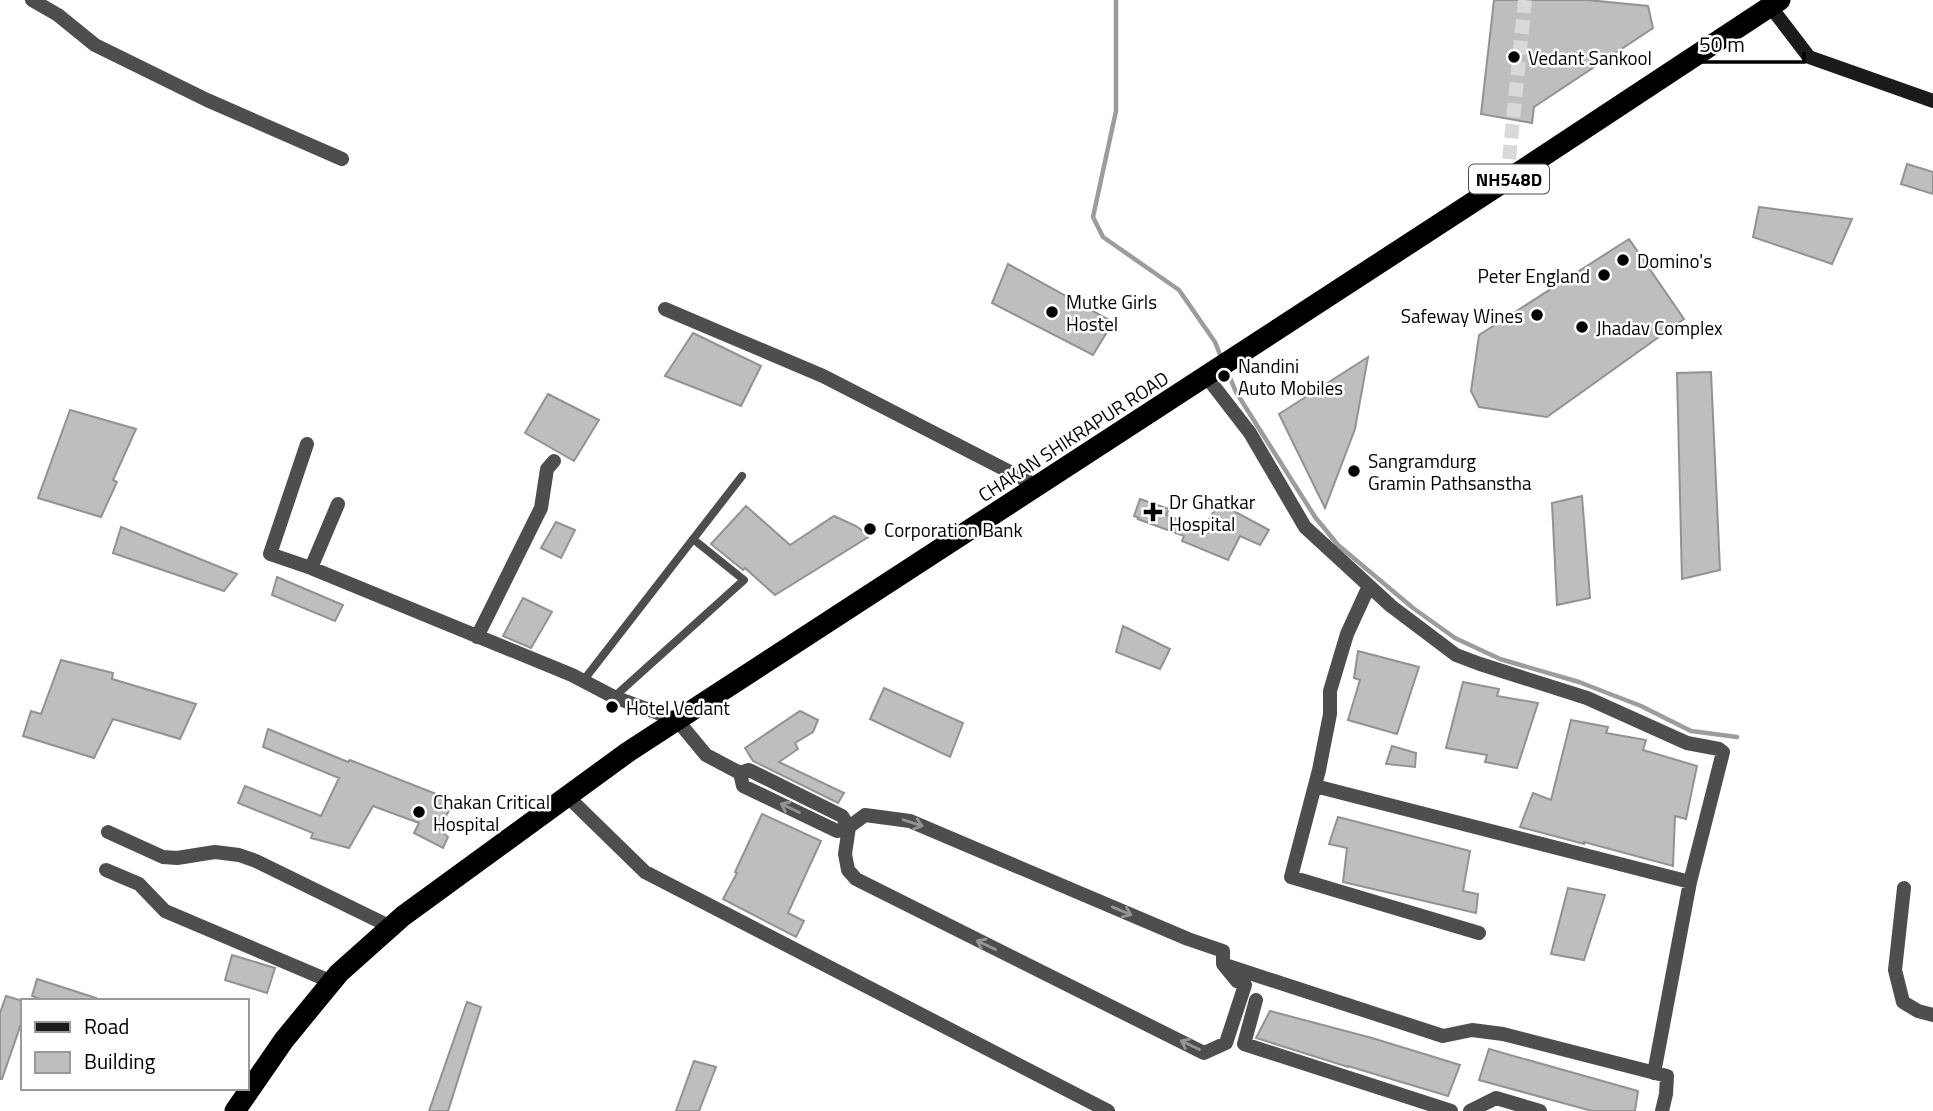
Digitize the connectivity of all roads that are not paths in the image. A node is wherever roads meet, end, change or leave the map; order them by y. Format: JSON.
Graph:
{"nodes":[{"id":1,"x":33,"y":0,"type":"edge"},
{"id":2,"x":1775,"y":3,"type":"edge"},
{"id":3,"x":1933,"y":102,"type":"edge"},
{"id":4,"x":342,"y":159,"type":"dead end"},
{"id":5,"x":665,"y":309,"type":"dead end"},
{"id":6,"x":1210,"y":374,"type":"junction"},
{"id":7,"x":307,"y":444,"type":"dead end"},
{"id":8,"x":554,"y":461,"type":"dead end"},
{"id":9,"x":742,"y":475,"type":"dead end"},
{"id":10,"x":1037,"y":486,"type":"junction"},
{"id":11,"x":338,"y":503,"type":"dead end"},
{"id":12,"x":693,"y":539,"type":"junction"},
{"id":13,"x":311,"y":568,"type":"junction"},
{"id":14,"x":1369,"y":586,"type":"junction"},
{"id":15,"x":477,"y":637,"type":"junction"},
{"id":16,"x":583,"y":681,"type":"junction"},
{"id":17,"x":614,"y":697,"type":"junction"},
{"id":18,"x":677,"y":720,"type":"junction"},
{"id":19,"x":1315,"y":786,"type":"junction"},
{"id":20,"x":567,"y":796,"type":"junction"},
{"id":21,"x":849,"y":827,"type":"junction"},
{"id":22,"x":108,"y":832,"type":"dead end"},
{"id":23,"x":106,"y":870,"type":"dead end"},
{"id":24,"x":1690,"y":882,"type":"junction"},
{"id":25,"x":1904,"y":888,"type":"dead end"},
{"id":26,"x":391,"y":927,"type":"junction"},
{"id":27,"x":1479,"y":933,"type":"dead end"},
{"id":28,"x":1223,"y":964,"type":"junction"},
{"id":29,"x":332,"y":982,"type":"junction"},
{"id":30,"x":1256,"y":1000,"type":"dead end"},
{"id":31,"x":1933,"y":1015,"type":"edge"},
{"id":32,"x":1654,"y":1073,"type":"junction"},
{"id":33,"x":235,"y":1111,"type":"edge"},
{"id":34,"x":1108,"y":1111,"type":"edge"},
{"id":35,"x":1451,"y":1111,"type":"edge"},
{"id":36,"x":1470,"y":1111,"type":"edge"},
{"id":37,"x":1541,"y":1111,"type":"edge"},
{"id":38,"x":1662,"y":1111,"type":"edge"}],
"edges":[{"from":1,"to":4,"type":"street"},
{"from":2,"to":3,"type":"main road"},
{"from":2,"to":6,"type":"highway","name":"CHAKAN SHIKRAPUR ROAD","number":"NH548D"},
{"from":5,"to":10,"type":"street"},
{"from":6,"to":10,"type":"highway","name":"CHAKAN SHIKRAPUR ROAD","number":"NH548D"},
{"from":6,"to":14,"type":"street"},
{"from":7,"to":13,"type":"street"},
{"from":8,"to":15,"type":"street"},
{"from":9,"to":12,"type":"lane"},
{"from":10,"to":18,"type":"highway","name":"CHAKAN SHIKRAPUR ROAD","number":"NH548D"},
{"from":11,"to":13,"type":"street"},
{"from":12,"to":16,"type":"lane"},
{"from":12,"to":17,"type":"lane"},
{"from":13,"to":15,"type":"street"},
{"from":14,"to":19,"type":"street"},
{"from":14,"to":24,"type":"street"},
{"from":15,"to":16,"type":"street"},
{"from":16,"to":17,"type":"street"},
{"from":17,"to":18,"type":"street"},
{"from":18,"to":20,"type":"highway","name":"CHAKAN SHIKRAPUR ROAD","number":"NH548D"},
{"from":18,"to":21,"type":"street"},
{"from":19,"to":24,"type":"street"},
{"from":19,"to":27,"type":"street"},
{"from":20,"to":26,"type":"highway","name":"CHAKAN SHIKRAPUR ROAD","number":"NH548D"},
{"from":20,"to":34,"type":"street"},
{"from":21,"to":28,"type":"street","one_way":true},
{"from":28,"to":21,"type":"street","one_way":true},
{"from":22,"to":26,"type":"street"},
{"from":23,"to":29,"type":"street"},
{"from":24,"to":32,"type":"street"},
{"from":25,"to":31,"type":"street"},
{"from":26,"to":29,"type":"highway","name":"CHAKAN SHIKRAPUR ROAD","number":"NH548D"},
{"from":28,"to":32,"type":"street"},
{"from":29,"to":33,"type":"highway","name":"CHAKAN SHIKRAPUR ROAD","number":"NH548D"},
{"from":30,"to":35,"type":"street"},
{"from":32,"to":38,"type":"street"},
{"from":36,"to":37,"type":"street"}]}
